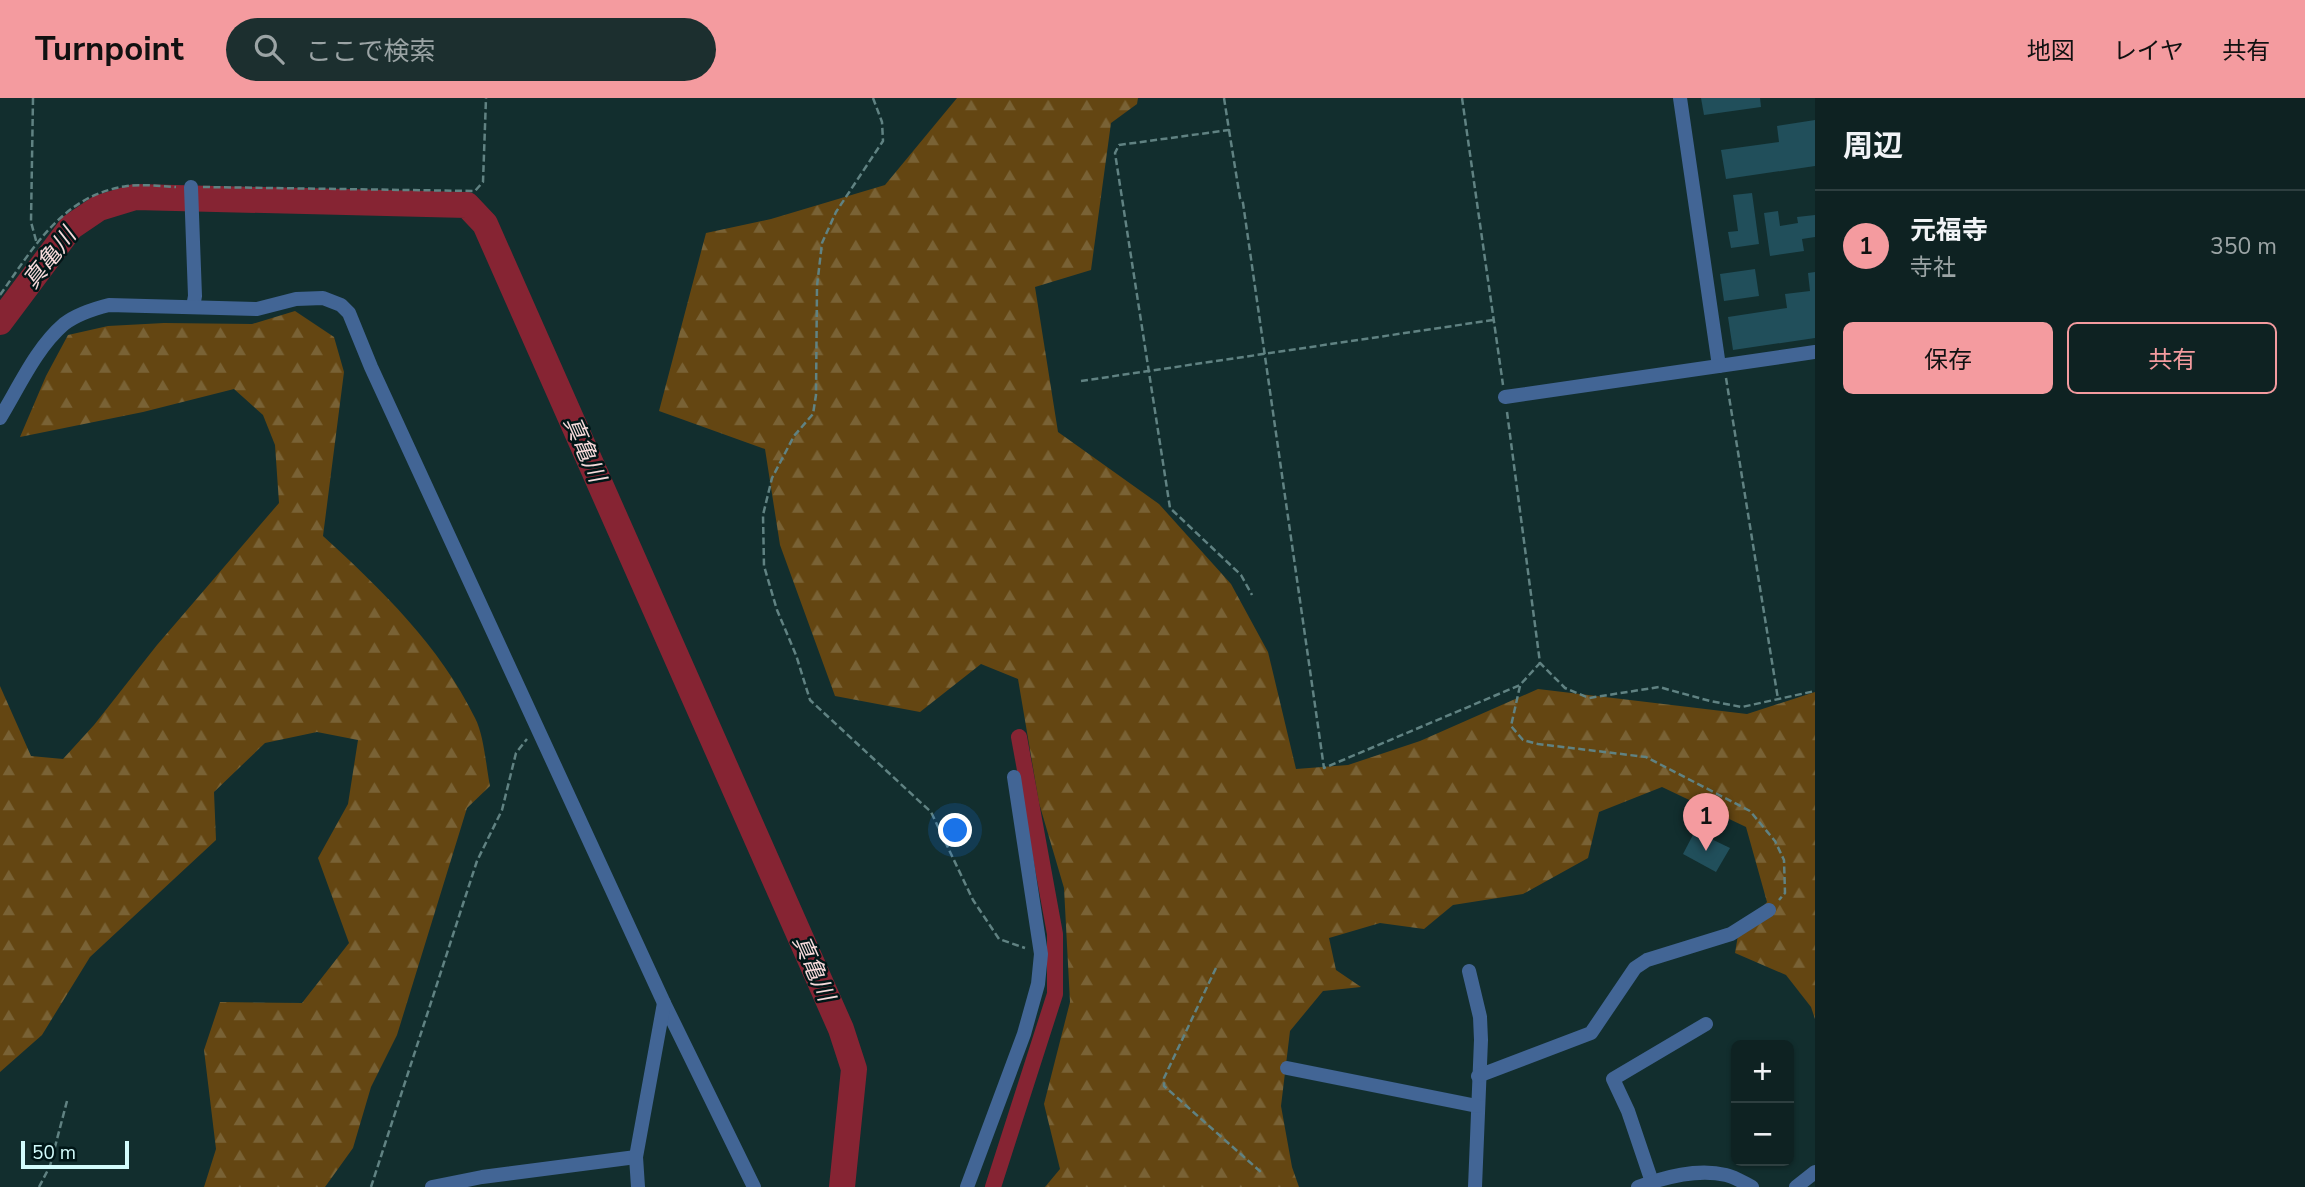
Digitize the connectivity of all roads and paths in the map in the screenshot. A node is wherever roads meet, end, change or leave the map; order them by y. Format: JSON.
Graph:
{"nodes":[{"id":1,"x":33,"y":98,"type":"edge"},
{"id":2,"x":486,"y":98,"type":"edge"},
{"id":3,"x":873,"y":98,"type":"edge"},
{"id":4,"x":1224,"y":98,"type":"edge"},
{"id":5,"x":1462,"y":98,"type":"edge"},
{"id":6,"x":1680,"y":98,"type":"edge"},
{"id":7,"x":1229,"y":130,"type":"junction"},
{"id":8,"x":191,"y":187,"type":"junction"},
{"id":9,"x":37,"y":244,"type":"junction"},
{"id":10,"x":0,"y":295,"type":"edge"},
{"id":11,"x":193,"y":307,"type":"junction"},
{"id":12,"x":1494,"y":320,"type":"junction"},
{"id":13,"x":1815,"y":352,"type":"edge"},
{"id":14,"x":1265,"y":354,"type":"junction"},
{"id":15,"x":1721,"y":366,"type":"junction"},
{"id":16,"x":1149,"y":371,"type":"junction"},
{"id":17,"x":1081,"y":381,"type":"dead end"},
{"id":18,"x":1505,"y":397,"type":"junction"},
{"id":19,"x":0,"y":418,"type":"edge"},
{"id":20,"x":1252,"y":595,"type":"dead end"},
{"id":21,"x":1540,"y":663,"type":"junction"},
{"id":22,"x":1520,"y":685,"type":"junction"},
{"id":23,"x":1815,"y":691,"type":"edge"},
{"id":24,"x":1778,"y":699,"type":"junction"},
{"id":25,"x":537,"y":727,"type":"junction"},
{"id":26,"x":1014,"y":777,"type":"dead end"},
{"id":27,"x":1769,"y":910,"type":"joint"},
{"id":28,"x":1041,"y":954,"type":"junction"},
{"id":29,"x":1216,"y":968,"type":"dead end"},
{"id":30,"x":1469,"y":971,"type":"dead end"},
{"id":31,"x":664,"y":1003,"type":"junction"},
{"id":32,"x":1706,"y":1024,"type":"dead end"},
{"id":33,"x":1287,"y":1068,"type":"dead end"},
{"id":34,"x":1478,"y":1076,"type":"junction"},
{"id":35,"x":67,"y":1101,"type":"dead end"},
{"id":36,"x":1478,"y":1106,"type":"junction"},
{"id":37,"x":636,"y":1157,"type":"junction"},
{"id":38,"x":1815,"y":1172,"type":"edge"},
{"id":39,"x":1262,"y":1174,"type":"dead end"},
{"id":40,"x":483,"y":1182,"type":"edge"},
{"id":41,"x":1652,"y":1182,"type":"junction"},
{"id":42,"x":39,"y":1187,"type":"edge"},
{"id":43,"x":371,"y":1187,"type":"edge"},
{"id":44,"x":432,"y":1187,"type":"edge"},
{"id":45,"x":638,"y":1187,"type":"edge"},
{"id":46,"x":754,"y":1187,"type":"edge"},
{"id":47,"x":967,"y":1187,"type":"edge"},
{"id":48,"x":1475,"y":1187,"type":"edge"},
{"id":49,"x":1638,"y":1187,"type":"edge"},
{"id":50,"x":1752,"y":1187,"type":"edge"},
{"id":51,"x":1796,"y":1187,"type":"edge"}],
"edges":[{"from":1,"to":9,"type":"path"},
{"from":2,"to":8,"type":"path"},
{"from":3,"to":28,"type":"path"},
{"from":4,"to":7,"type":"path"},
{"from":5,"to":12,"type":"path"},
{"from":6,"to":15,"type":"street"},
{"from":7,"to":14,"type":"path"},
{"from":7,"to":16,"type":"path"},
{"from":8,"to":9,"type":"path"},
{"from":8,"to":11,"type":"street"},
{"from":9,"to":10,"type":"path"},
{"from":11,"to":19,"type":"street"},
{"from":11,"to":25,"type":"street"},
{"from":12,"to":14,"type":"path"},
{"from":12,"to":18,"type":"path"},
{"from":13,"to":15,"type":"street"},
{"from":14,"to":16,"type":"path"},
{"from":14,"to":22,"type":"path"},
{"from":15,"to":18,"type":"street"},
{"from":15,"to":24,"type":"path"},
{"from":16,"to":17,"type":"path"},
{"from":16,"to":20,"type":"path"},
{"from":18,"to":21,"type":"path"},
{"from":21,"to":22,"type":"path"},
{"from":21,"to":24,"type":"path"},
{"from":22,"to":27,"type":"path"},
{"from":23,"to":24,"type":"path"},
{"from":25,"to":31,"type":"street"},
{"from":25,"to":43,"type":"path"},
{"from":26,"to":28,"type":"street"},
{"from":27,"to":34,"type":"street"},
{"from":28,"to":47,"type":"street"},
{"from":29,"to":39,"type":"path"},
{"from":30,"to":34,"type":"street"},
{"from":31,"to":37,"type":"street"},
{"from":31,"to":46,"type":"street"},
{"from":32,"to":41,"type":"street"},
{"from":33,"to":36,"type":"street"},
{"from":34,"to":36,"type":"street"},
{"from":35,"to":42,"type":"path"},
{"from":36,"to":48,"type":"street"},
{"from":37,"to":40,"type":"street"},
{"from":37,"to":45,"type":"street"},
{"from":38,"to":51,"type":"street"},
{"from":40,"to":44,"type":"street"},
{"from":41,"to":49,"type":"street"},
{"from":41,"to":50,"type":"street"}]}
